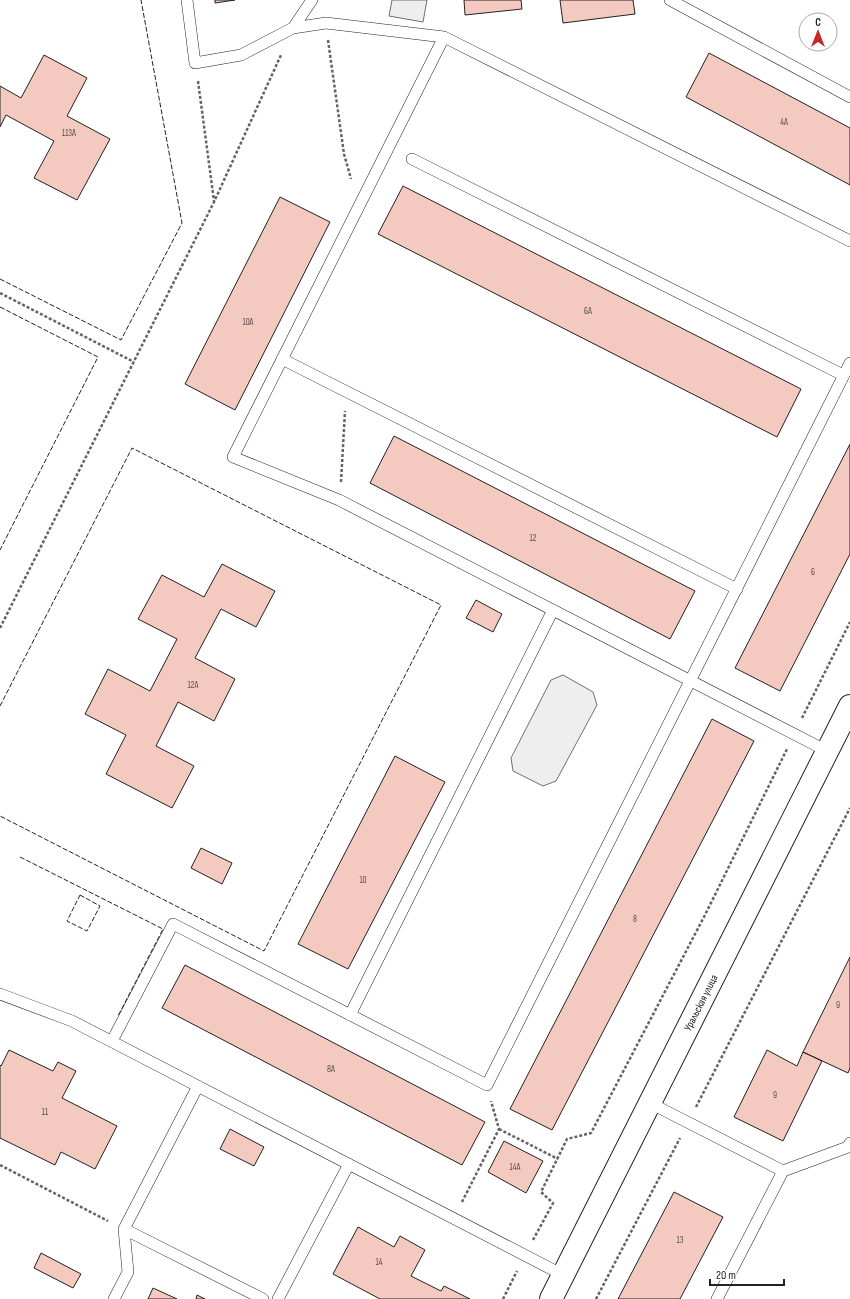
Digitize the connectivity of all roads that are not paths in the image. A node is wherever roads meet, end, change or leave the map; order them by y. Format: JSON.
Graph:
{"nodes":[{"id":1,"x":187,"y":0,"type":"edge"},
{"id":2,"x":312,"y":0,"type":"edge"},
{"id":3,"x":670,"y":0,"type":"edge"},
{"id":4,"x":293,"y":28,"type":"junction"},
{"id":5,"x":444,"y":37,"type":"junction"},
{"id":6,"x":850,"y":97,"type":"edge"},
{"id":7,"x":412,"y":159,"type":"dead end"},
{"id":8,"x":850,"y":241,"type":"edge"},
{"id":9,"x":282,"y":360,"type":"junction"},
{"id":10,"x":850,"y":363,"type":"edge"},
{"id":11,"x":843,"y":376,"type":"junction"},
{"id":12,"x":737,"y":589,"type":"junction"},
{"id":13,"x":552,"y":610,"type":"junction"},
{"id":14,"x":691,"y":680,"type":"junction"},
{"id":15,"x":850,"y":706,"type":"edge"},
{"id":16,"x":827,"y":751,"type":"junction"},
{"id":17,"x":0,"y":994,"type":"edge"},
{"id":18,"x":350,"y":1015,"type":"junction"},
{"id":19,"x":112,"y":1041,"type":"junction"},
{"id":20,"x":198,"y":1086,"type":"junction"},
{"id":21,"x":650,"y":1103,"type":"junction"},
{"id":22,"x":849,"y":1146,"type":"edge"},
{"id":23,"x":349,"y":1164,"type":"junction"},
{"id":24,"x":784,"y":1171,"type":"junction"},
{"id":25,"x":124,"y":1229,"type":"junction"},
{"id":26,"x":563,"y":1275,"type":"junction"},
{"id":27,"x":114,"y":1299,"type":"edge"},
{"id":28,"x":263,"y":1299,"type":"edge"},
{"id":29,"x":278,"y":1299,"type":"edge"},
{"id":30,"x":551,"y":1299,"type":"edge"},
{"id":31,"x":717,"y":1299,"type":"edge"}],
"edges":[{"from":1,"to":4,"type":"lane"},
{"from":2,"to":4,"type":"lane"},
{"from":3,"to":6,"type":"lane"},
{"from":4,"to":5,"type":"lane"},
{"from":5,"to":8,"type":"lane"},
{"from":5,"to":9,"type":"lane"},
{"from":7,"to":11,"type":"lane"},
{"from":9,"to":12,"type":"lane"},
{"from":9,"to":13,"type":"lane"},
{"from":10,"to":11,"type":"lane"},
{"from":11,"to":12,"type":"lane"},
{"from":12,"to":14,"type":"lane"},
{"from":13,"to":14,"type":"lane"},
{"from":13,"to":18,"type":"lane"},
{"from":14,"to":16,"type":"lane"},
{"from":14,"to":18,"type":"lane"},
{"from":15,"to":16,"type":"street","name":"Уральская улица"},
{"from":16,"to":21,"type":"street","name":"Уральская улица"},
{"from":17,"to":19,"type":"lane"},
{"from":18,"to":19,"type":"lane"},
{"from":19,"to":20,"type":"lane"},
{"from":20,"to":23,"type":"lane"},
{"from":20,"to":25,"type":"lane"},
{"from":21,"to":24,"type":"lane"},
{"from":21,"to":26,"type":"street","name":"Уральская улица"},
{"from":22,"to":24,"type":"lane"},
{"from":23,"to":26,"type":"lane"},
{"from":23,"to":29,"type":"lane"},
{"from":24,"to":31,"type":"lane"},
{"from":25,"to":27,"type":"lane"},
{"from":25,"to":28,"type":"lane"},
{"from":26,"to":30,"type":"street","name":"Уральская улица"}]}
